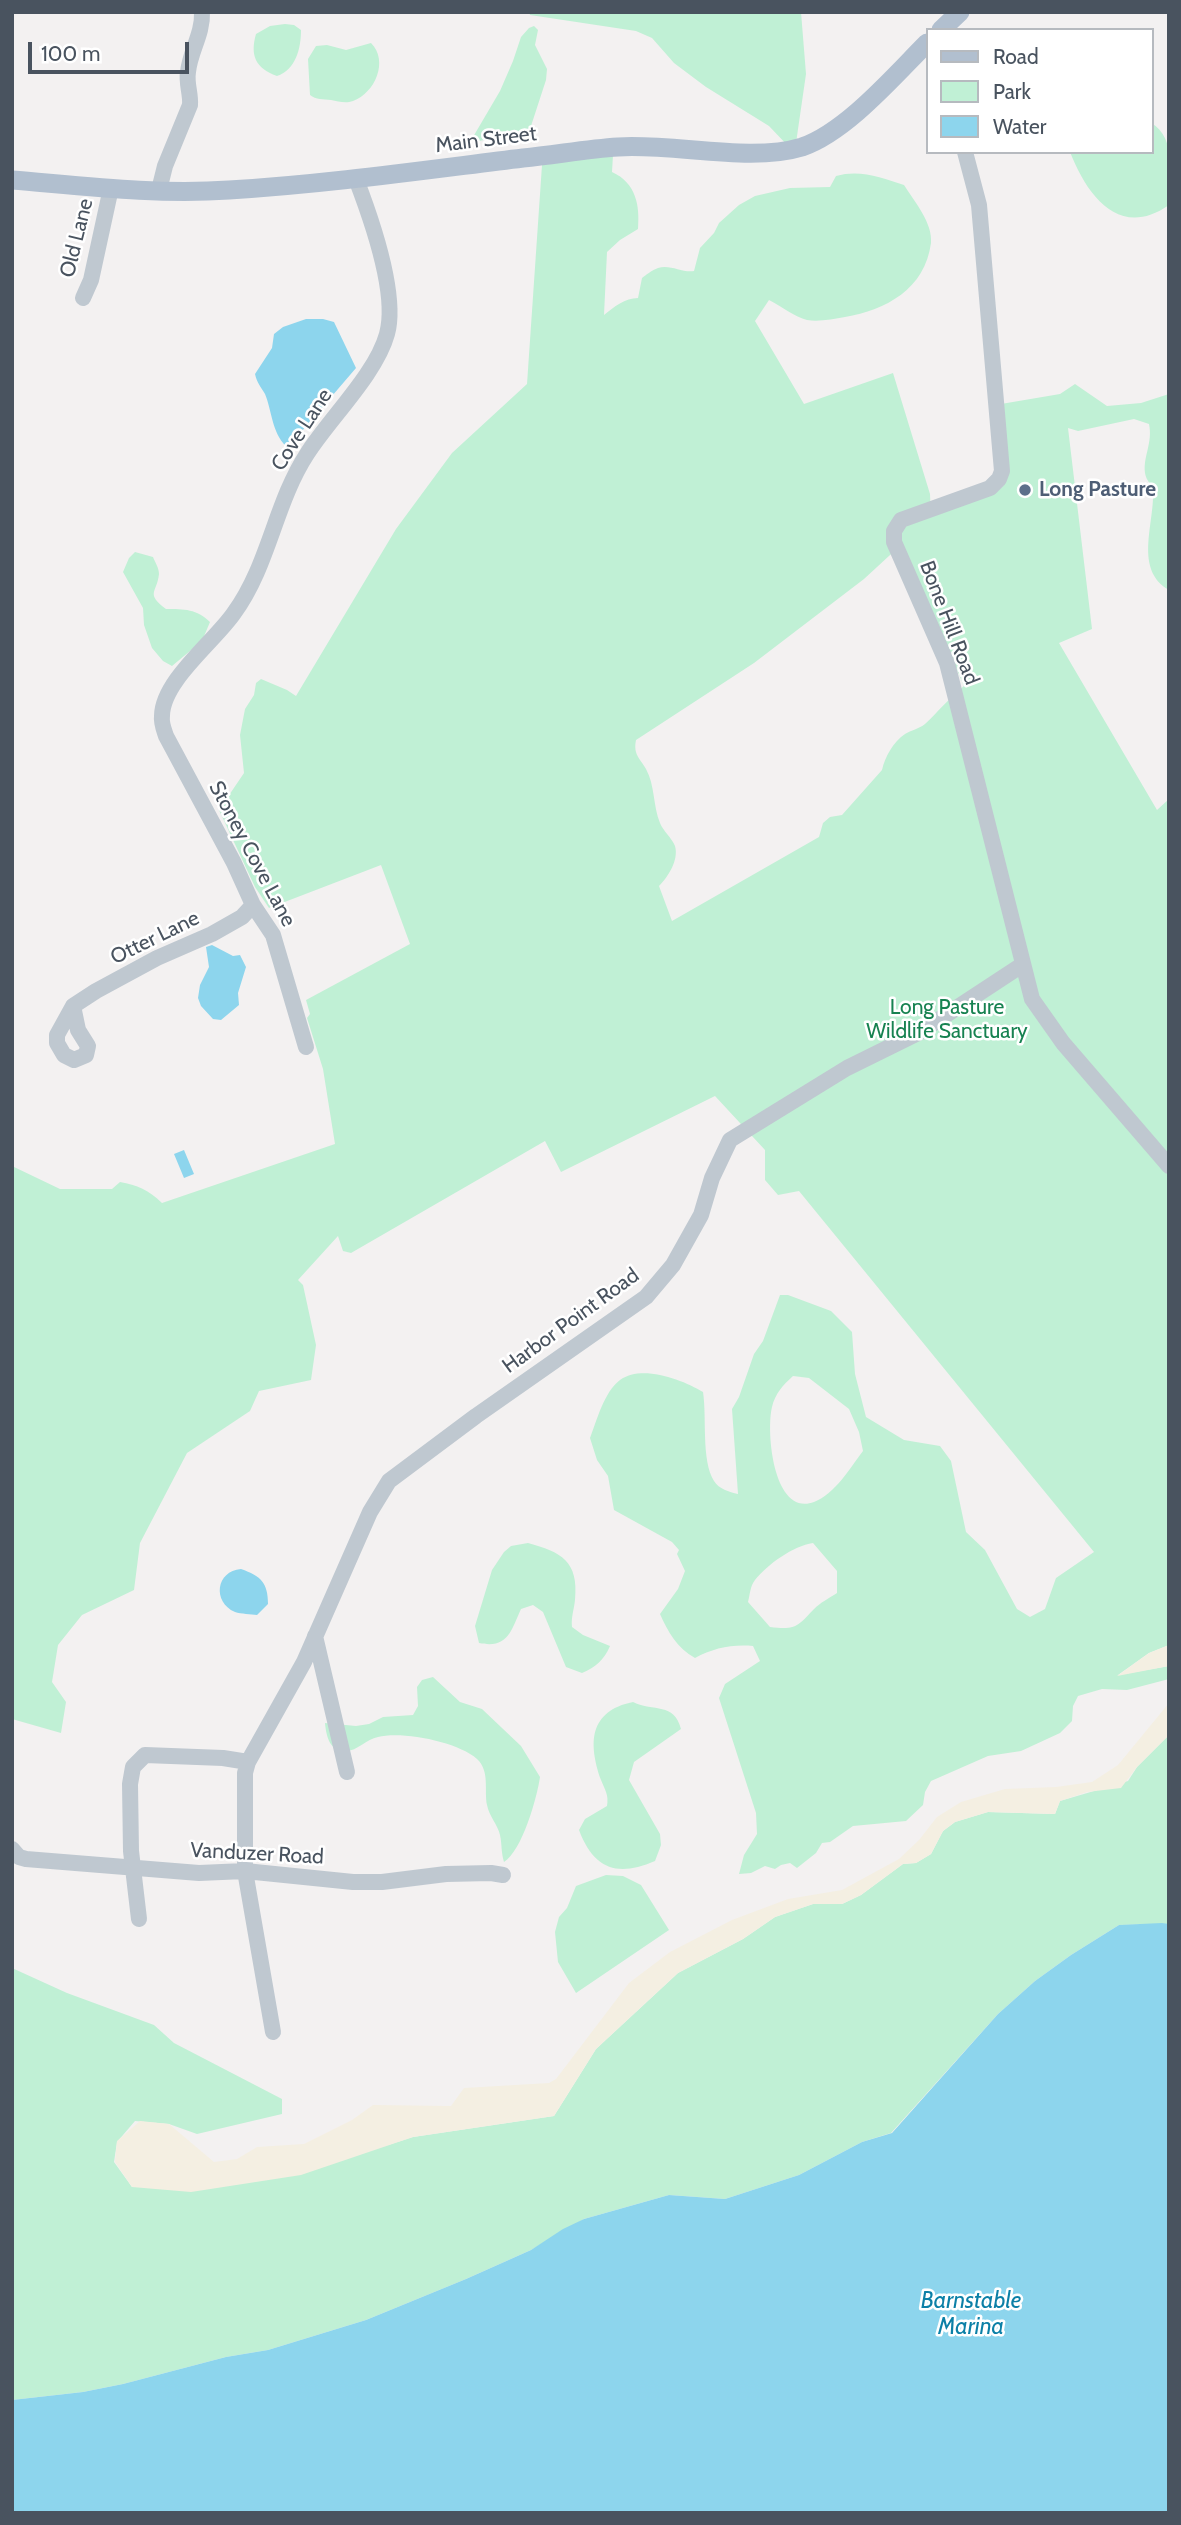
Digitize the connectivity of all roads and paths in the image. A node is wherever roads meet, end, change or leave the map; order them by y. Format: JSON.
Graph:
{"nodes":[{"id":1,"x":202,"y":12,"type":"edge"},
{"id":2,"x":960,"y":12,"type":"edge"},
{"id":3,"x":943,"y":28,"type":"edge"},
{"id":4,"x":926,"y":46,"type":"edge"},
{"id":5,"x":966,"y":154,"type":"edge"},
{"id":6,"x":356,"y":179,"type":"junction"},
{"id":7,"x":12,"y":180,"type":"edge"},
{"id":8,"x":111,"y":188,"type":"junction"},
{"id":9,"x":159,"y":190,"type":"junction"},
{"id":10,"x":83,"y":298,"type":"dead end"},
{"id":11,"x":162,"y":725,"type":"joint"},
{"id":12,"x":253,"y":905,"type":"junction"},
{"id":13,"x":1022,"y":965,"type":"junction"},
{"id":14,"x":73,"y":1006,"type":"dead end"},
{"id":15,"x":306,"y":1047,"type":"dead end"},
{"id":16,"x":1169,"y":1166,"type":"edge"},
{"id":17,"x":315,"y":1636,"type":"junction"},
{"id":18,"x":248,"y":1762,"type":"junction"},
{"id":19,"x":346,"y":1772,"type":"dead end"},
{"id":20,"x":12,"y":1849,"type":"edge"},
{"id":21,"x":134,"y":1868,"type":"junction"},
{"id":22,"x":245,"y":1871,"type":"junction"},
{"id":23,"x":503,"y":1875,"type":"dead end"},
{"id":24,"x":139,"y":1919,"type":"dead end"},
{"id":25,"x":273,"y":2032,"type":"dead end"}],
"edges":[{"from":1,"to":9,"type":"street"},
{"from":2,"to":3,"type":"main road"},
{"from":4,"to":6,"type":"main road","name":"Main Street"},
{"from":5,"to":13,"type":"street","name":"Bone Hill Road"},
{"from":6,"to":9,"type":"main road","name":"Main Street"},
{"from":6,"to":11,"type":"street","name":"Cove Lane"},
{"from":7,"to":8,"type":"main road","name":"Main Street"},
{"from":8,"to":9,"type":"main road","name":"Main Street"},
{"from":8,"to":10,"type":"street","name":"Old Lane"},
{"from":11,"to":12,"type":"street","name":"Stoney Cove Lane"},
{"from":12,"to":14,"type":"street","name":"Otter Lane"},
{"from":12,"to":15,"type":"street","name":"Stoney Cove Lane"},
{"from":13,"to":16,"type":"street","name":"Bone Hill Road"},
{"from":13,"to":17,"type":"street","name":"Harbor Point Road"},
{"from":17,"to":18,"type":"street","name":"Harbor Point Road"},
{"from":17,"to":19,"type":"street"},
{"from":18,"to":21,"type":"street"},
{"from":18,"to":22,"type":"street"},
{"from":20,"to":21,"type":"street","name":"Vanduzer Road"},
{"from":21,"to":22,"type":"street","name":"Vanduzer Road"},
{"from":21,"to":24,"type":"street"},
{"from":22,"to":23,"type":"street","name":"Vanduzer Road"},
{"from":22,"to":25,"type":"street"}]}
